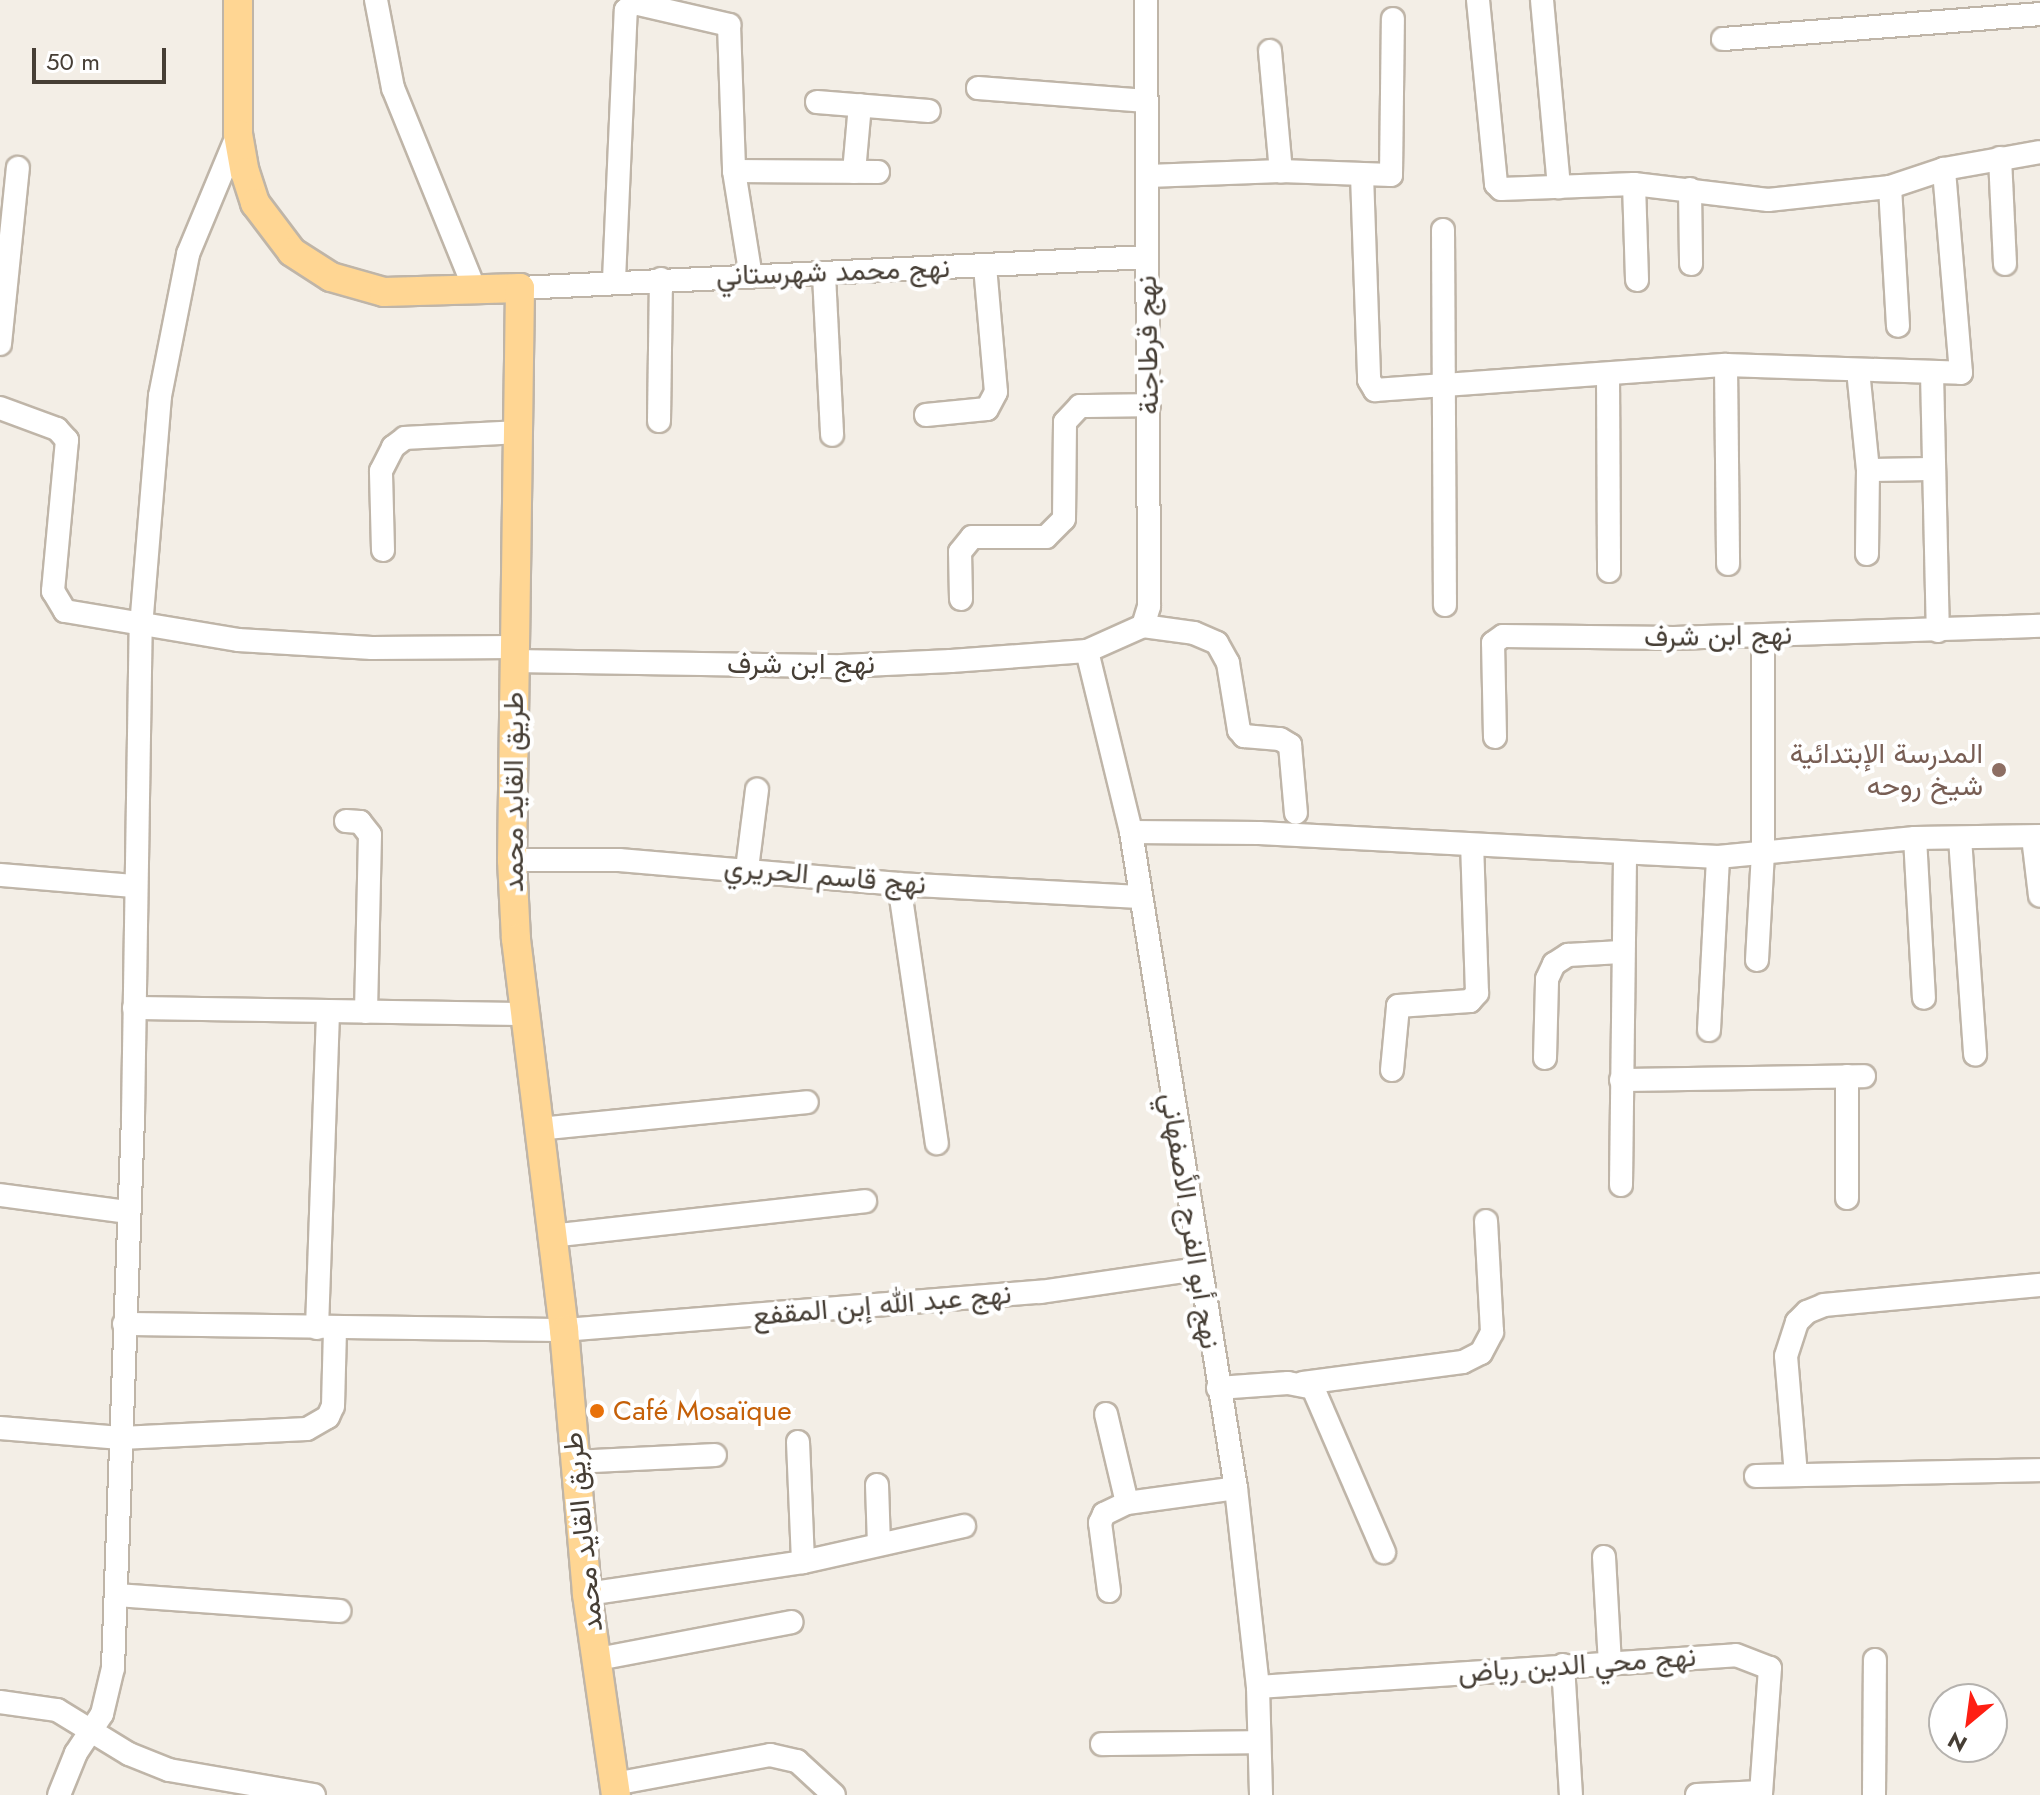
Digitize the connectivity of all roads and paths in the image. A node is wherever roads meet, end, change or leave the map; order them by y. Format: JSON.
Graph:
{"nodes":[{"id":1,"x":238,"y":0,"type":"edge"},
{"id":2,"x":376,"y":0,"type":"edge"},
{"id":3,"x":1146,"y":0,"type":"edge"},
{"id":4,"x":1478,"y":0,"type":"edge"},
{"id":5,"x":1542,"y":0,"type":"edge"},
{"id":6,"x":2040,"y":14,"type":"edge"},
{"id":7,"x":1393,"y":19,"type":"dead end"},
{"id":8,"x":1723,"y":39,"type":"dead end"},
{"id":9,"x":1270,"y":51,"type":"dead end"},
{"id":10,"x":978,"y":88,"type":"dead end"},
{"id":11,"x":1146,"y":101,"type":"junction"},
{"id":12,"x":817,"y":102,"type":"dead end"},
{"id":13,"x":860,"y":105,"type":"junction"},
{"id":14,"x":929,"y":111,"type":"dead end"},
{"id":15,"x":238,"y":134,"type":"junction"},
{"id":16,"x":2040,"y":152,"type":"edge"},
{"id":17,"x":2000,"y":158,"type":"junction"},
{"id":18,"x":18,"y":168,"type":"dead end"},
{"id":19,"x":1944,"y":169,"type":"junction"},
{"id":20,"x":734,"y":171,"type":"junction"},
{"id":21,"x":1281,"y":171,"type":"junction"},
{"id":22,"x":854,"y":172,"type":"junction"},
{"id":23,"x":878,"y":172,"type":"dead end"},
{"id":24,"x":1362,"y":175,"type":"junction"},
{"id":25,"x":1148,"y":176,"type":"junction"},
{"id":26,"x":1634,"y":184,"type":"junction"},
{"id":27,"x":1559,"y":187,"type":"junction"},
{"id":28,"x":1890,"y":187,"type":"junction"},
{"id":29,"x":1690,"y":189,"type":"junction"},
{"id":30,"x":1443,"y":230,"type":"dead end"},
{"id":31,"x":1147,"y":257,"type":"junction"},
{"id":32,"x":1691,"y":264,"type":"dead end"},
{"id":33,"x":2005,"y":264,"type":"dead end"},
{"id":34,"x":985,"y":265,"type":"junction"},
{"id":35,"x":4,"y":270,"type":"edge"},
{"id":36,"x":824,"y":275,"type":"junction"},
{"id":37,"x":751,"y":277,"type":"junction"},
{"id":38,"x":661,"y":279,"type":"junction"},
{"id":39,"x":614,"y":280,"type":"junction"},
{"id":40,"x":1637,"y":280,"type":"dead end"},
{"id":41,"x":520,"y":288,"type":"junction"},
{"id":42,"x":476,"y":292,"type":"junction"},
{"id":43,"x":1898,"y":326,"type":"dead end"},
{"id":44,"x":0,"y":344,"type":"edge"},
{"id":45,"x":1726,"y":365,"type":"junction"},
{"id":46,"x":1858,"y":370,"type":"junction"},
{"id":47,"x":1932,"y":373,"type":"junction"},
{"id":48,"x":1608,"y":374,"type":"junction"},
{"id":49,"x":1448,"y":383,"type":"junction"},
{"id":50,"x":1149,"y":405,"type":"junction"},
{"id":51,"x":0,"y":408,"type":"edge"},
{"id":52,"x":926,"y":415,"type":"dead end"},
{"id":53,"x":659,"y":421,"type":"dead end"},
{"id":54,"x":519,"y":432,"type":"junction"},
{"id":55,"x":832,"y":435,"type":"dead end"},
{"id":56,"x":1934,"y":469,"type":"junction"},
{"id":57,"x":1868,"y":470,"type":"junction"},
{"id":58,"x":383,"y":550,"type":"dead end"},
{"id":59,"x":1867,"y":554,"type":"dead end"},
{"id":60,"x":1728,"y":564,"type":"dead end"},
{"id":61,"x":1609,"y":571,"type":"dead end"},
{"id":62,"x":961,"y":599,"type":"dead end"},
{"id":63,"x":1445,"y":605,"type":"dead end"},
{"id":64,"x":1143,"y":626,"type":"junction"},
{"id":65,"x":2040,"y":626,"type":"edge"},
{"id":66,"x":141,"y":627,"type":"junction"},
{"id":67,"x":1938,"y":631,"type":"junction"},
{"id":68,"x":1763,"y":636,"type":"junction"},
{"id":69,"x":1087,"y":651,"type":"junction"},
{"id":70,"x":514,"y":654,"type":"junction"},
{"id":71,"x":1495,"y":737,"type":"dead end"},
{"id":72,"x":757,"y":790,"type":"dead end"},
{"id":73,"x":1296,"y":813,"type":"dead end"},
{"id":74,"x":346,"y":821,"type":"dead end"},
{"id":75,"x":1131,"y":832,"type":"junction"},
{"id":76,"x":2036,"y":836,"type":"edge"},
{"id":77,"x":1915,"y":838,"type":"junction"},
{"id":78,"x":1960,"y":838,"type":"junction"},
{"id":79,"x":1472,"y":845,"type":"junction"},
{"id":80,"x":1763,"y":854,"type":"junction"},
{"id":81,"x":1625,"y":855,"type":"junction"},
{"id":82,"x":1718,"y":857,"type":"junction"},
{"id":83,"x":512,"y":860,"type":"junction"},
{"id":84,"x":747,"y":869,"type":"junction"},
{"id":85,"x":0,"y":875,"type":"edge"},
{"id":86,"x":899,"y":884,"type":"junction"},
{"id":87,"x":135,"y":886,"type":"junction"},
{"id":88,"x":2040,"y":896,"type":"edge"},
{"id":89,"x":1138,"y":897,"type":"junction"},
{"id":90,"x":1621,"y":952,"type":"junction"},
{"id":91,"x":1757,"y":960,"type":"dead end"},
{"id":92,"x":1924,"y":998,"type":"dead end"},
{"id":93,"x":134,"y":1008,"type":"junction"},
{"id":94,"x":366,"y":1012,"type":"junction"},
{"id":95,"x":328,"y":1013,"type":"junction"},
{"id":96,"x":524,"y":1014,"type":"junction"},
{"id":97,"x":1709,"y":1030,"type":"dead end"},
{"id":98,"x":1975,"y":1054,"type":"dead end"},
{"id":99,"x":1545,"y":1058,"type":"dead end"},
{"id":100,"x":1392,"y":1070,"type":"dead end"},
{"id":101,"x":1621,"y":1080,"type":"junction"},
{"id":102,"x":807,"y":1102,"type":"dead end"},
{"id":103,"x":538,"y":1129,"type":"junction"},
{"id":104,"x":937,"y":1143,"type":"dead end"},
{"id":105,"x":1621,"y":1185,"type":"dead end"},
{"id":106,"x":0,"y":1195,"type":"edge"},
{"id":107,"x":1847,"y":1198,"type":"dead end"},
{"id":108,"x":865,"y":1201,"type":"dead end"},
{"id":109,"x":127,"y":1212,"type":"junction"},
{"id":110,"x":1486,"y":1221,"type":"dead end"},
{"id":111,"x":550,"y":1236,"type":"junction"},
{"id":112,"x":1198,"y":1269,"type":"junction"},
{"id":113,"x":2040,"y":1285,"type":"edge"},
{"id":114,"x":124,"y":1324,"type":"junction"},
{"id":115,"x":326,"y":1329,"type":"junction"},
{"id":116,"x":564,"y":1330,"type":"junction"},
{"id":117,"x":1303,"y":1383,"type":"junction"},
{"id":118,"x":1218,"y":1388,"type":"junction"},
{"id":119,"x":1106,"y":1414,"type":"dead end"},
{"id":120,"x":0,"y":1428,"type":"edge"},
{"id":121,"x":121,"y":1438,"type":"junction"},
{"id":122,"x":798,"y":1442,"type":"dead end"},
{"id":123,"x":715,"y":1455,"type":"dead end"},
{"id":124,"x":574,"y":1462,"type":"junction"},
{"id":125,"x":2040,"y":1470,"type":"edge"},
{"id":126,"x":1796,"y":1475,"type":"junction"},
{"id":127,"x":1756,"y":1476,"type":"dead end"},
{"id":128,"x":877,"y":1485,"type":"dead end"},
{"id":129,"x":1236,"y":1488,"type":"junction"},
{"id":130,"x":1127,"y":1503,"type":"junction"},
{"id":131,"x":964,"y":1526,"type":"dead end"},
{"id":132,"x":879,"y":1544,"type":"junction"},
{"id":133,"x":1384,"y":1552,"type":"dead end"},
{"id":134,"x":1604,"y":1557,"type":"dead end"},
{"id":135,"x":803,"y":1562,"type":"junction"},
{"id":136,"x":1109,"y":1591,"type":"dead end"},
{"id":137,"x":587,"y":1594,"type":"junction"},
{"id":138,"x":117,"y":1595,"type":"junction"},
{"id":139,"x":339,"y":1611,"type":"dead end"},
{"id":140,"x":792,"y":1622,"type":"dead end"},
{"id":141,"x":598,"y":1659,"type":"junction"},
{"id":142,"x":1875,"y":1660,"type":"dead end"},
{"id":143,"x":1610,"y":1664,"type":"junction"},
{"id":144,"x":1563,"y":1665,"type":"junction"},
{"id":145,"x":1258,"y":1687,"type":"junction"},
{"id":146,"x":0,"y":1702,"type":"edge"},
{"id":147,"x":91,"y":1731,"type":"junction"},
{"id":148,"x":1259,"y":1742,"type":"junction"},
{"id":149,"x":1102,"y":1744,"type":"dead end"},
{"id":150,"x":615,"y":1790,"type":"edge"},
{"id":151,"x":1761,"y":1794,"type":"edge"},
{"id":152,"x":59,"y":1795,"type":"edge"},
{"id":153,"x":314,"y":1795,"type":"edge"},
{"id":154,"x":834,"y":1795,"type":"edge"},
{"id":155,"x":1261,"y":1795,"type":"edge"},
{"id":156,"x":1571,"y":1795,"type":"edge"},
{"id":157,"x":1697,"y":1795,"type":"edge"},
{"id":158,"x":1874,"y":1795,"type":"edge"}],
"edges":[{"from":1,"to":15,"type":"main road"},
{"from":2,"to":42,"type":"street"},
{"from":3,"to":11,"type":"street","name":"نهج قرطاجنة"},
{"from":4,"to":27,"type":"street"},
{"from":5,"to":27,"type":"street"},
{"from":6,"to":8,"type":"street"},
{"from":7,"to":24,"type":"street"},
{"from":9,"to":21,"type":"street"},
{"from":10,"to":11,"type":"street"},
{"from":11,"to":25,"type":"street","name":"نهج قرطاجنة"},
{"from":12,"to":13,"type":"street"},
{"from":13,"to":14,"type":"street"},
{"from":13,"to":22,"type":"street"},
{"from":15,"to":42,"type":"main road"},
{"from":15,"to":66,"type":"street"},
{"from":16,"to":17,"type":"street"},
{"from":17,"to":19,"type":"street"},
{"from":17,"to":33,"type":"street"},
{"from":18,"to":35,"type":"street"},
{"from":19,"to":28,"type":"street"},
{"from":19,"to":47,"type":"street"},
{"from":20,"to":22,"type":"street"},
{"from":20,"to":37,"type":"street"},
{"from":20,"to":39,"type":"street"},
{"from":21,"to":24,"type":"street"},
{"from":21,"to":25,"type":"street"},
{"from":22,"to":23,"type":"street"},
{"from":24,"to":49,"type":"street"},
{"from":25,"to":31,"type":"street","name":"نهج قرطاجنة"},
{"from":26,"to":27,"type":"street"},
{"from":26,"to":29,"type":"street"},
{"from":26,"to":40,"type":"street"},
{"from":28,"to":29,"type":"street"},
{"from":28,"to":43,"type":"street"},
{"from":29,"to":32,"type":"street"},
{"from":30,"to":49,"type":"street"},
{"from":31,"to":34,"type":"street","name":"نهج محمد شهرستاني"},
{"from":31,"to":50,"type":"street","name":"نهج قرطاجنة"},
{"from":34,"to":36,"type":"street","name":"نهج محمد شهرستاني"},
{"from":34,"to":52,"type":"street"},
{"from":35,"to":44,"type":"street"},
{"from":36,"to":37,"type":"street","name":"نهج محمد شهرستاني"},
{"from":36,"to":55,"type":"street"},
{"from":37,"to":38,"type":"street","name":"نهج محمد شهرستاني"},
{"from":38,"to":39,"type":"street","name":"نهج محمد شهرستاني"},
{"from":38,"to":53,"type":"street"},
{"from":39,"to":41,"type":"street","name":"نهج محمد شهرستاني"},
{"from":41,"to":42,"type":"main road"},
{"from":41,"to":54,"type":"main road","name":"طريق القايد محمد"},
{"from":45,"to":46,"type":"street"},
{"from":45,"to":48,"type":"street"},
{"from":45,"to":60,"type":"street"},
{"from":46,"to":47,"type":"street"},
{"from":46,"to":57,"type":"street"},
{"from":47,"to":56,"type":"street"},
{"from":48,"to":49,"type":"street"},
{"from":48,"to":61,"type":"street"},
{"from":49,"to":63,"type":"street"},
{"from":50,"to":62,"type":"street"},
{"from":50,"to":64,"type":"street","name":"نهج قرطاجنة"},
{"from":51,"to":66,"type":"street","name":"نهج ابن شرف"},
{"from":54,"to":58,"type":"street"},
{"from":54,"to":70,"type":"main road","name":"طريق القايد محمد"},
{"from":56,"to":57,"type":"street"},
{"from":56,"to":67,"type":"street"},
{"from":57,"to":59,"type":"street"},
{"from":64,"to":69,"type":"street"},
{"from":64,"to":73,"type":"street"},
{"from":65,"to":67,"type":"street","name":"نهج ابن شرف"},
{"from":66,"to":70,"type":"street","name":"نهج ابن شرف"},
{"from":66,"to":87,"type":"street"},
{"from":67,"to":68,"type":"street","name":"نهج ابن شرف"},
{"from":68,"to":71,"type":"street","name":"نهج ابن شرف"},
{"from":68,"to":80,"type":"street"},
{"from":69,"to":70,"type":"street","name":"نهج ابن شرف"},
{"from":69,"to":75,"type":"street","name":"نهج أبو الفرج الأصفهاني"},
{"from":70,"to":83,"type":"main road","name":"طريق القايد محمد"},
{"from":72,"to":84,"type":"street"},
{"from":74,"to":94,"type":"street"},
{"from":75,"to":79,"type":"street"},
{"from":75,"to":89,"type":"street","name":"نهج أبو الفرج الأصفهاني"},
{"from":76,"to":78,"type":"street"},
{"from":76,"to":88,"type":"street"},
{"from":77,"to":78,"type":"street"},
{"from":77,"to":80,"type":"street"},
{"from":77,"to":92,"type":"street"},
{"from":78,"to":98,"type":"street"},
{"from":79,"to":81,"type":"street"},
{"from":79,"to":100,"type":"street"},
{"from":80,"to":82,"type":"street"},
{"from":80,"to":91,"type":"street"},
{"from":81,"to":82,"type":"street"},
{"from":81,"to":90,"type":"street"},
{"from":82,"to":97,"type":"street"},
{"from":83,"to":84,"type":"street","name":"نهج قاسم الحريري"},
{"from":83,"to":96,"type":"main road","name":"طريق القايد محمد"},
{"from":84,"to":86,"type":"street","name":"نهج قاسم الحريري"},
{"from":85,"to":87,"type":"street"},
{"from":86,"to":89,"type":"street","name":"نهج قاسم الحريري"},
{"from":86,"to":104,"type":"street"},
{"from":87,"to":93,"type":"street"},
{"from":89,"to":112,"type":"street","name":"نهج أبو الفرج الأصفهاني"},
{"from":90,"to":99,"type":"street"},
{"from":90,"to":101,"type":"street"},
{"from":93,"to":95,"type":"street"},
{"from":93,"to":109,"type":"street"},
{"from":94,"to":95,"type":"street"},
{"from":94,"to":96,"type":"street"},
{"from":95,"to":115,"type":"street"},
{"from":96,"to":103,"type":"main road","name":"طريق القايد محمد"},
{"from":101,"to":105,"type":"street"},
{"from":101,"to":107,"type":"street"},
{"from":102,"to":103,"type":"street"},
{"from":103,"to":111,"type":"main road","name":"طريق القايد محمد"},
{"from":106,"to":109,"type":"street"},
{"from":108,"to":111,"type":"street"},
{"from":109,"to":114,"type":"street"},
{"from":110,"to":117,"type":"street"},
{"from":111,"to":116,"type":"main road","name":"طريق القايد محمد"},
{"from":112,"to":116,"type":"street","name":"نهج عبد الله إبن المقفع"},
{"from":112,"to":118,"type":"street","name":"نهج أبو الفرج الأصفهاني"},
{"from":113,"to":126,"type":"street"},
{"from":114,"to":115,"type":"street","name":"نهج عبد الله إبن المقفع"},
{"from":114,"to":121,"type":"street"},
{"from":115,"to":116,"type":"street","name":"نهج عبد الله إبن المقفع"},
{"from":115,"to":121,"type":"street"},
{"from":116,"to":124,"type":"main road","name":"طريق القايد محمد"},
{"from":117,"to":118,"type":"street"},
{"from":117,"to":133,"type":"street"},
{"from":118,"to":129,"type":"street","name":"نهج أبو الفرج الأصفهاني"},
{"from":119,"to":130,"type":"street"},
{"from":120,"to":121,"type":"street"},
{"from":121,"to":138,"type":"street"},
{"from":122,"to":135,"type":"street"},
{"from":123,"to":124,"type":"street"},
{"from":124,"to":137,"type":"main road","name":"طريق القايد محمد"},
{"from":125,"to":126,"type":"street"},
{"from":126,"to":127,"type":"street"},
{"from":128,"to":132,"type":"street"},
{"from":129,"to":130,"type":"street"},
{"from":129,"to":145,"type":"street","name":"نهج أبو الفرج الأصفهاني"},
{"from":130,"to":136,"type":"street"},
{"from":131,"to":132,"type":"street"},
{"from":132,"to":135,"type":"street"},
{"from":134,"to":143,"type":"street"},
{"from":135,"to":137,"type":"street"},
{"from":137,"to":141,"type":"main road","name":"طريق القايد محمد"},
{"from":138,"to":139,"type":"street"},
{"from":138,"to":147,"type":"street"},
{"from":140,"to":141,"type":"street"},
{"from":141,"to":150,"type":"main road","name":"طريق القايد محمد"},
{"from":142,"to":158,"type":"street"},
{"from":143,"to":144,"type":"street","name":"نهج محي الدين رياض"},
{"from":143,"to":151,"type":"street","name":"نهج محي الدين رياض"},
{"from":144,"to":145,"type":"street","name":"نهج محي الدين رياض"},
{"from":144,"to":156,"type":"street"},
{"from":145,"to":148,"type":"street","name":"نهج أبو الفرج الأصفهاني"},
{"from":146,"to":147,"type":"street"},
{"from":147,"to":152,"type":"street"},
{"from":147,"to":153,"type":"street"},
{"from":148,"to":149,"type":"street"},
{"from":148,"to":155,"type":"street","name":"نهج أبو الفرج الأصفهاني"},
{"from":150,"to":154,"type":"street"},
{"from":151,"to":157,"type":"street"}]}
